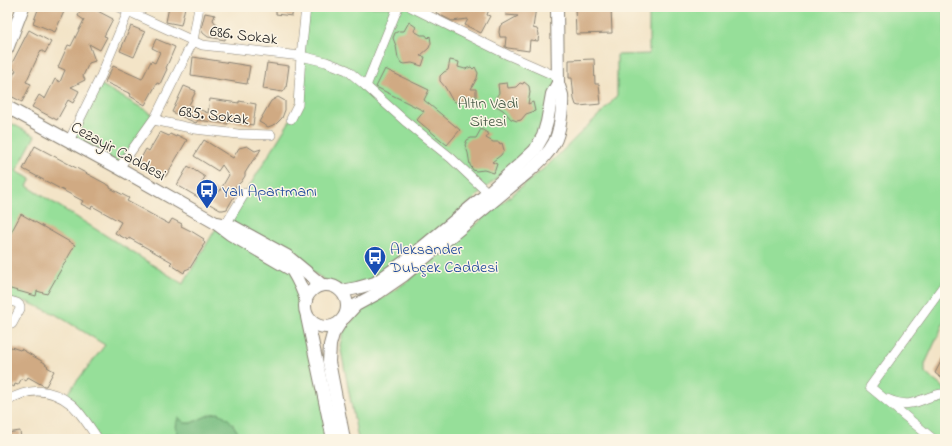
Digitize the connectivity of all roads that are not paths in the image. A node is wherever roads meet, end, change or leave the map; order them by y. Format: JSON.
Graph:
{"nodes":[{"id":1,"x":23,"y":7,"type":"edge"},
{"id":2,"x":119,"y":7,"type":"edge"},
{"id":3,"x":199,"y":7,"type":"edge"},
{"id":4,"x":306,"y":7,"type":"edge"},
{"id":5,"x":398,"y":7,"type":"edge"},
{"id":6,"x":411,"y":7,"type":"edge"},
{"id":7,"x":557,"y":7,"type":"edge"},
{"id":8,"x":129,"y":10,"type":"edge"},
{"id":9,"x":193,"y":41,"type":"junction"},
{"id":10,"x":7,"y":49,"type":"edge"},
{"id":11,"x":301,"y":56,"type":"junction"},
{"id":12,"x":558,"y":80,"type":"junction"},
{"id":13,"x":366,"y":86,"type":"junction"},
{"id":14,"x":7,"y":107,"type":"edge"},
{"id":15,"x":291,"y":119,"type":"dead end"},
{"id":16,"x":154,"y":120,"type":"junction"},
{"id":17,"x":272,"y":135,"type":"dead end"},
{"id":18,"x":69,"y":140,"type":"junction"},
{"id":19,"x":119,"y":168,"type":"junction"},
{"id":20,"x":245,"y":193,"type":"dead end"},
{"id":21,"x":488,"y":193,"type":"junction"},
{"id":22,"x":226,"y":227,"type":"junction"},
{"id":23,"x":278,"y":257,"type":"junction"},
{"id":24,"x":945,"y":284,"type":"edge"},
{"id":25,"x":322,"y":285,"type":"junction"},
{"id":26,"x":342,"y":291,"type":"junction"},
{"id":27,"x":7,"y":300,"type":"edge"},
{"id":28,"x":306,"y":301,"type":"junction"},
{"id":29,"x":307,"y":315,"type":"junction"},
{"id":30,"x":342,"y":320,"type":"junction"},
{"id":31,"x":12,"y":324,"type":"dead end"},
{"id":32,"x":945,"y":394,"type":"edge"},
{"id":33,"x":879,"y":395,"type":"junction"},
{"id":34,"x":7,"y":401,"type":"edge"},
{"id":35,"x":98,"y":439,"type":"edge"},
{"id":36,"x":333,"y":439,"type":"edge"},
{"id":37,"x":344,"y":439,"type":"edge"},
{"id":38,"x":932,"y":439,"type":"edge"}],
"edges":[{"from":1,"to":10,"type":"main road"},
{"from":2,"to":8,"type":"street","name":"686. Sokak"},
{"from":3,"to":9,"type":"street"},
{"from":4,"to":11,"type":"street"},
{"from":5,"to":13,"type":"street"},
{"from":6,"to":12,"type":"street"},
{"from":7,"to":12,"type":"main road"},
{"from":8,"to":9,"type":"street","name":"686. Sokak"},
{"from":8,"to":18,"type":"street"},
{"from":9,"to":11,"type":"street","name":"686. Sokak"},
{"from":9,"to":16,"type":"street"},
{"from":11,"to":13,"type":"street","name":"686. Sokak"},
{"from":11,"to":15,"type":"street"},
{"from":12,"to":21,"type":"main road"},
{"from":12,"to":30,"type":"main road"},
{"from":13,"to":21,"type":"street","name":"686. Sokak"},
{"from":14,"to":18,"type":"main road","name":"Cezayir Caddesi"},
{"from":16,"to":17,"type":"street","name":"685. Sokak"},
{"from":16,"to":19,"type":"street"},
{"from":18,"to":19,"type":"main road","name":"Cezayir Caddesi"},
{"from":19,"to":22,"type":"main road","name":"Cezayir Caddesi"},
{"from":20,"to":22,"type":"street"},
{"from":21,"to":26,"type":"main road"},
{"from":22,"to":23,"type":"main road","name":"Cezayir Caddesi"},
{"from":23,"to":25,"type":"main road","name":"Cezayir Caddesi"},
{"from":23,"to":28,"type":"main road","name":"Cezayir Caddesi"},
{"from":24,"to":33,"type":"street"},
{"from":25,"to":26,"type":"main road"},
{"from":25,"to":28,"type":"main road"},
{"from":26,"to":30,"type":"main road"},
{"from":27,"to":31,"type":"street"},
{"from":28,"to":29,"type":"main road"},
{"from":29,"to":30,"type":"main road"},
{"from":29,"to":36,"type":"main road"},
{"from":30,"to":37,"type":"main road"},
{"from":32,"to":33,"type":"street"},
{"from":33,"to":38,"type":"street"},
{"from":34,"to":35,"type":"street"}]}
